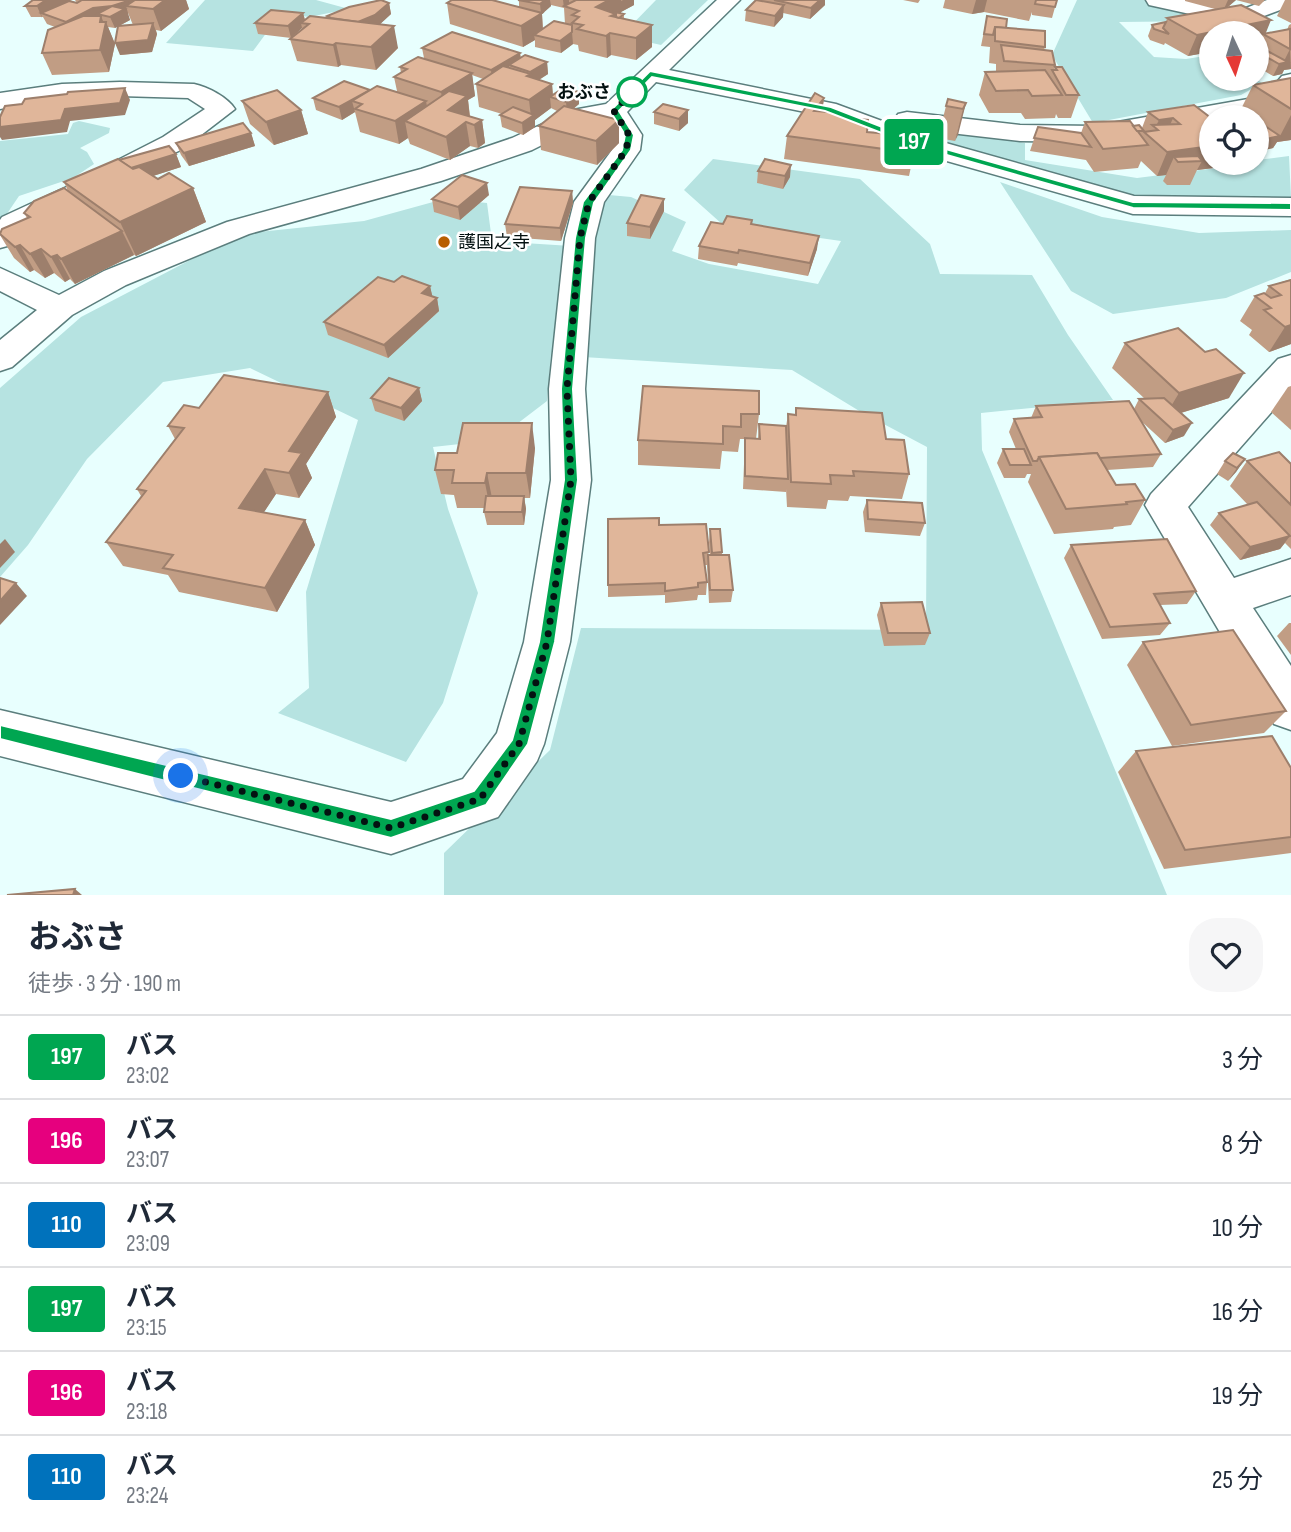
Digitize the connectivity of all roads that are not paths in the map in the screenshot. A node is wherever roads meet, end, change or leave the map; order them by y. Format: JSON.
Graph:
{"nodes":[{"id":1,"x":730,"y":0,"type":"edge"},
{"id":2,"x":1157,"y":0,"type":"edge"},
{"id":3,"x":1287,"y":0,"type":"edge"},
{"id":4,"x":650,"y":74,"type":"junction"},
{"id":5,"x":1291,"y":81,"type":"edge"},
{"id":6,"x":0,"y":101,"type":"edge"},
{"id":7,"x":827,"y":109,"type":"junction"},
{"id":8,"x":614,"y":111,"type":"junction"},
{"id":9,"x":431,"y":175,"type":"junction"},
{"id":10,"x":1291,"y":206,"type":"edge"},
{"id":11,"x":364,"y":221,"type":"dead end"},
{"id":12,"x":0,"y":239,"type":"edge"},
{"id":13,"x":0,"y":278,"type":"edge"},
{"id":14,"x":60,"y":308,"type":"junction"},
{"id":15,"x":0,"y":359,"type":"edge"},
{"id":16,"x":1291,"y":367,"type":"edge"},
{"id":17,"x":1291,"y":578,"type":"edge"},
{"id":18,"x":1226,"y":599,"type":"junction"},
{"id":19,"x":1291,"y":708,"type":"edge"},
{"id":20,"x":0,"y":733,"type":"edge"}],
"edges":[{"from":1,"to":4,"type":"street"},
{"from":2,"to":3,"type":"street"},
{"from":4,"to":7,"type":"street"},
{"from":4,"to":8,"type":"street"},
{"from":5,"to":7,"type":"street"},
{"from":6,"to":12,"type":"street"},
{"from":7,"to":10,"type":"street"},
{"from":8,"to":9,"type":"street"},
{"from":8,"to":20,"type":"street"},
{"from":9,"to":11,"type":"street"},
{"from":9,"to":14,"type":"street"},
{"from":13,"to":14,"type":"street"},
{"from":14,"to":15,"type":"street"},
{"from":16,"to":18,"type":"street"},
{"from":17,"to":18,"type":"street"},
{"from":18,"to":19,"type":"street"}]}
